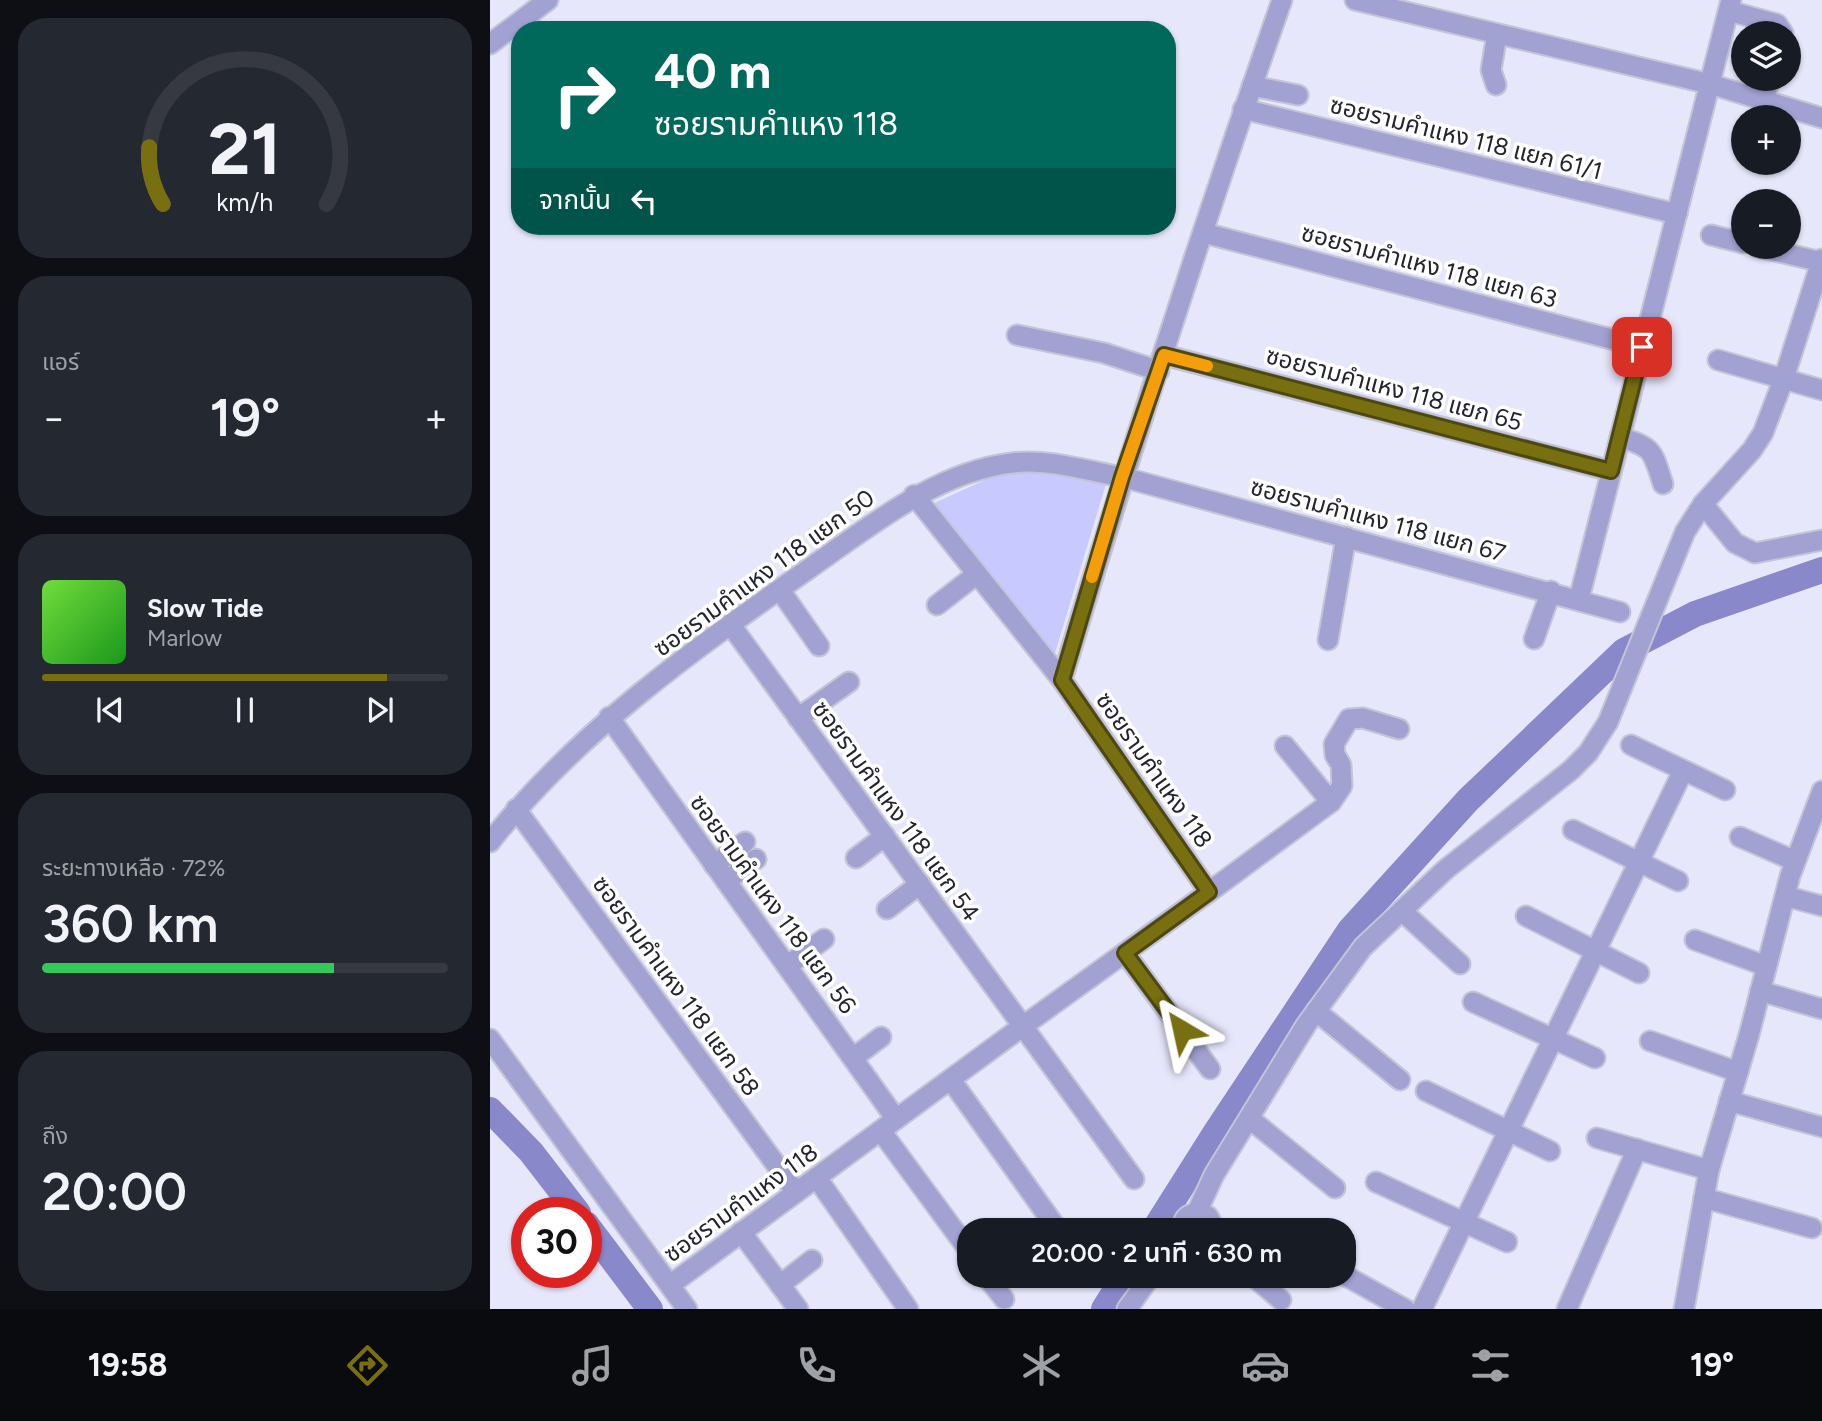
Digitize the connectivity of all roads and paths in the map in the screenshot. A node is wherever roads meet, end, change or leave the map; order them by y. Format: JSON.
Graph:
{"nodes":[{"id":1,"x":548,"y":0,"type":"edge"},
{"id":2,"x":1282,"y":0,"type":"edge"},
{"id":3,"x":1355,"y":0,"type":"edge"},
{"id":4,"x":1730,"y":6,"type":"edge"},
{"id":5,"x":520,"y":21,"type":"edge"},
{"id":6,"x":1769,"y":21,"type":"edge"},
{"id":7,"x":511,"y":28,"type":"edge"},
{"id":8,"x":1497,"y":34,"type":"junction"},
{"id":9,"x":490,"y":44,"type":"edge"},
{"id":10,"x":1710,"y":84,"type":"junction"},
{"id":11,"x":1496,"y":85,"type":"dead end"},
{"id":12,"x":1252,"y":86,"type":"junction"},
{"id":13,"x":1766,"y":91,"type":"edge"},
{"id":14,"x":1298,"y":95,"type":"dead end"},
{"id":15,"x":1764,"y":99,"type":"junction"},
{"id":16,"x":1243,"y":109,"type":"junction"},
{"id":17,"x":1822,"y":118,"type":"edge"},
{"id":18,"x":1677,"y":214,"type":"junction"},
{"id":19,"x":1204,"y":233,"type":"junction"},
{"id":20,"x":1711,"y":235,"type":"dead end"},
{"id":21,"x":1731,"y":240,"type":"edge"},
{"id":22,"x":1801,"y":256,"type":"edge"},
{"id":23,"x":1822,"y":261,"type":"edge"},
{"id":24,"x":1017,"y":335,"type":"dead end"},
{"id":25,"x":1642,"y":347,"type":"junction"},
{"id":26,"x":1718,"y":360,"type":"dead end"},
{"id":27,"x":1161,"y":363,"type":"junction"},
{"id":28,"x":1784,"y":378,"type":"junction"},
{"id":29,"x":1822,"y":390,"type":"edge"},
{"id":30,"x":1620,"y":437,"type":"junction"},
{"id":31,"x":1611,"y":471,"type":"junction"},
{"id":32,"x":1122,"y":477,"type":"junction"},
{"id":33,"x":1663,"y":484,"type":"dead end"},
{"id":34,"x":914,"y":495,"type":"junction"},
{"id":35,"x":1703,"y":504,"type":"junction"},
{"id":36,"x":1346,"y":537,"type":"junction"},
{"id":37,"x":1822,"y":540,"type":"edge"},
{"id":38,"x":977,"y":573,"type":"junction"},
{"id":39,"x":780,"y":590,"type":"junction"},
{"id":40,"x":1551,"y":591,"type":"junction"},
{"id":41,"x":1579,"y":599,"type":"junction"},
{"id":42,"x":937,"y":605,"type":"dead end"},
{"id":43,"x":1620,"y":612,"type":"dead end"},
{"id":44,"x":730,"y":624,"type":"junction"},
{"id":45,"x":1534,"y":639,"type":"dead end"},
{"id":46,"x":1328,"y":640,"type":"dead end"},
{"id":47,"x":819,"y":646,"type":"dead end"},
{"id":48,"x":1062,"y":680,"type":"junction"},
{"id":49,"x":849,"y":682,"type":"dead end"},
{"id":50,"x":609,"y":717,"type":"junction"},
{"id":51,"x":798,"y":718,"type":"junction"},
{"id":52,"x":1399,"y":729,"type":"dead end"},
{"id":53,"x":1631,"y":745,"type":"dead end"},
{"id":54,"x":1285,"y":746,"type":"dead end"},
{"id":55,"x":1683,"y":771,"type":"junction"},
{"id":56,"x":1725,"y":790,"type":"dead end"},
{"id":57,"x":1331,"y":803,"type":"junction"},
{"id":58,"x":1820,"y":803,"type":"edge"},
{"id":59,"x":516,"y":809,"type":"junction"},
{"id":60,"x":1573,"y":830,"type":"dead end"},
{"id":61,"x":885,"y":836,"type":"junction"},
{"id":62,"x":1740,"y":837,"type":"dead end"},
{"id":63,"x":490,"y":842,"type":"edge"},
{"id":64,"x":745,"y":842,"type":"dead end"},
{"id":65,"x":856,"y":858,"type":"dead end"},
{"id":66,"x":756,"y":859,"type":"dead end"},
{"id":67,"x":1796,"y":861,"type":"junction"},
{"id":68,"x":1639,"y":862,"type":"junction"},
{"id":69,"x":720,"y":873,"type":"junction"},
{"id":70,"x":1678,"y":881,"type":"dead end"},
{"id":71,"x":920,"y":884,"type":"junction"},
{"id":72,"x":1209,"y":892,"type":"junction"},
{"id":73,"x":1785,"y":896,"type":"junction"},
{"id":74,"x":1822,"y":906,"type":"edge"},
{"id":75,"x":887,"y":909,"type":"dead end"},
{"id":76,"x":1402,"y":911,"type":"junction"},
{"id":77,"x":1526,"y":916,"type":"dead end"},
{"id":78,"x":824,"y":939,"type":"dead end"},
{"id":79,"x":1695,"y":940,"type":"dead end"},
{"id":80,"x":1596,"y":951,"type":"junction"},
{"id":81,"x":1125,"y":953,"type":"junction"},
{"id":82,"x":1460,"y":964,"type":"dead end"},
{"id":83,"x":787,"y":966,"type":"junction"},
{"id":84,"x":1766,"y":966,"type":"junction"},
{"id":85,"x":1639,"y":974,"type":"dead end"},
{"id":86,"x":1760,"y":991,"type":"junction"},
{"id":87,"x":1473,"y":1002,"type":"dead end"},
{"id":88,"x":1822,"y":1009,"type":"edge"},
{"id":89,"x":1316,"y":1011,"type":"junction"},
{"id":90,"x":1023,"y":1026,"type":"junction"},
{"id":91,"x":881,"y":1037,"type":"dead end"},
{"id":92,"x":490,"y":1039,"type":"edge"},
{"id":93,"x":1554,"y":1039,"type":"junction"},
{"id":94,"x":1650,"y":1041,"type":"dead end"},
{"id":95,"x":853,"y":1058,"type":"junction"},
{"id":96,"x":1595,"y":1058,"type":"dead end"},
{"id":97,"x":1210,"y":1069,"type":"dead end"},
{"id":98,"x":1738,"y":1072,"type":"junction"},
{"id":99,"x":951,"y":1080,"type":"junction"},
{"id":100,"x":1400,"y":1080,"type":"dead end"},
{"id":101,"x":1426,"y":1091,"type":"dead end"},
{"id":102,"x":1729,"y":1101,"type":"junction"},
{"id":103,"x":1250,"y":1119,"type":"junction"},
{"id":104,"x":889,"y":1125,"type":"junction"},
{"id":105,"x":1822,"y":1127,"type":"edge"},
{"id":106,"x":1509,"y":1132,"type":"junction"},
{"id":107,"x":1597,"y":1138,"type":"dead end"},
{"id":108,"x":1637,"y":1149,"type":"junction"},
{"id":109,"x":1550,"y":1151,"type":"dead end"},
{"id":110,"x":1709,"y":1170,"type":"junction"},
{"id":111,"x":817,"y":1178,"type":"junction"},
{"id":112,"x":1134,"y":1179,"type":"dead end"},
{"id":113,"x":1376,"y":1182,"type":"dead end"},
{"id":114,"x":1335,"y":1188,"type":"dead end"},
{"id":115,"x":796,"y":1192,"type":"junction"},
{"id":116,"x":1704,"y":1198,"type":"junction"},
{"id":117,"x":1197,"y":1212,"type":"junction"},
{"id":118,"x":1049,"y":1218,"type":"edge"},
{"id":119,"x":1186,"y":1218,"type":"edge"},
{"id":120,"x":1209,"y":1218,"type":"edge"},
{"id":121,"x":1465,"y":1223,"type":"junction"},
{"id":122,"x":1812,"y":1228,"type":"dead end"},
{"id":123,"x":741,"y":1232,"type":"junction"},
{"id":124,"x":957,"y":1232,"type":"edge"},
{"id":125,"x":1507,"y":1242,"type":"dead end"},
{"id":126,"x":812,"y":1260,"type":"dead end"},
{"id":127,"x":1356,"y":1282,"type":"edge"},
{"id":128,"x":670,"y":1285,"type":"junction"},
{"id":129,"x":780,"y":1285,"type":"junction"},
{"id":130,"x":1143,"y":1288,"type":"edge"},
{"id":131,"x":1267,"y":1288,"type":"edge"},
{"id":132,"x":1281,"y":1300,"type":"dead end"},
{"id":133,"x":687,"y":1309,"type":"edge"},
{"id":134,"x":798,"y":1309,"type":"edge"},
{"id":135,"x":908,"y":1309,"type":"edge"},
{"id":136,"x":1127,"y":1309,"type":"edge"},
{"id":137,"x":1405,"y":1309,"type":"edge"},
{"id":138,"x":1422,"y":1309,"type":"edge"},
{"id":139,"x":1567,"y":1309,"type":"edge"},
{"id":140,"x":1684,"y":1309,"type":"edge"}],
"edges":[{"from":1,"to":5,"type":"street"},
{"from":2,"to":12,"type":"street","name":"ซอยรามคำแหง 118"},
{"from":3,"to":8,"type":"street"},
{"from":4,"to":6,"type":"street"},
{"from":4,"to":10,"type":"street"},
{"from":7,"to":9,"type":"street"},
{"from":8,"to":10,"type":"street"},
{"from":8,"to":11,"type":"street"},
{"from":10,"to":15,"type":"street"},
{"from":10,"to":18,"type":"street"},
{"from":12,"to":14,"type":"street"},
{"from":12,"to":16,"type":"street","name":"ซอยรามคำแหง 118"},
{"from":13,"to":15,"type":"street"},
{"from":15,"to":17,"type":"street"},
{"from":16,"to":18,"type":"street","name":"ซอยรามคำแหง 118 แยก 61/1"},
{"from":16,"to":19,"type":"street","name":"ซอยรามคำแหง 118"},
{"from":18,"to":25,"type":"street"},
{"from":19,"to":25,"type":"street","name":"ซอยรามคำแหง 118 แยก 63"},
{"from":19,"to":27,"type":"street","name":"ซอยรามคำแหง 118"},
{"from":20,"to":21,"type":"street"},
{"from":22,"to":23,"type":"street"},
{"from":23,"to":28,"type":"street"},
{"from":24,"to":27,"type":"street","name":"ซอยรามคำแหง 118 แยก 65"},
{"from":25,"to":30,"type":"street"},
{"from":26,"to":28,"type":"street"},
{"from":27,"to":31,"type":"street","name":"ซอยรามคำแหง 118 แยก 65"},
{"from":27,"to":32,"type":"street","name":"ซอยรามคำแหง 118"},
{"from":28,"to":29,"type":"street"},
{"from":28,"to":35,"type":"street"},
{"from":30,"to":31,"type":"street"},
{"from":30,"to":33,"type":"street"},
{"from":31,"to":41,"type":"street"},
{"from":32,"to":34,"type":"street","name":"ซอยรามคำแหง 118 แยก 50"},
{"from":32,"to":36,"type":"street","name":"ซอยรามคำแหง 118 แยก 67"},
{"from":32,"to":48,"type":"street","name":"ซอยรามคำแหง 118"},
{"from":34,"to":38,"type":"street"},
{"from":34,"to":39,"type":"street","name":"ซอยรามคำแหง 118 แยก 50"},
{"from":35,"to":37,"type":"street"},
{"from":35,"to":76,"type":"street"},
{"from":36,"to":40,"type":"street","name":"ซอยรามคำแหง 118 แยก 67"},
{"from":36,"to":46,"type":"street"},
{"from":38,"to":42,"type":"street"},
{"from":38,"to":48,"type":"street"},
{"from":39,"to":44,"type":"street","name":"ซอยรามคำแหง 118 แยก 50"},
{"from":39,"to":47,"type":"street"},
{"from":40,"to":41,"type":"street","name":"ซอยรามคำแหง 118 แยก 67"},
{"from":40,"to":45,"type":"street"},
{"from":41,"to":43,"type":"street","name":"ซอยรามคำแหง 118 แยก 67"},
{"from":44,"to":50,"type":"street","name":"ซอยรามคำแหง 118 แยก 50"},
{"from":44,"to":51,"type":"street","name":"ซอยรามคำแหง 118 แยก 54"},
{"from":48,"to":72,"type":"street","name":"ซอยรามคำแหง 118"},
{"from":49,"to":51,"type":"street"},
{"from":50,"to":59,"type":"street","name":"ซอยรามคำแหง 118 แยก 50"},
{"from":50,"to":69,"type":"street","name":"ซอยรามคำแหง 118 แยก 56"},
{"from":51,"to":61,"type":"street","name":"ซอยรามคำแหง 118 แยก 54"},
{"from":52,"to":57,"type":"street"},
{"from":53,"to":55,"type":"street"},
{"from":54,"to":57,"type":"street"},
{"from":55,"to":56,"type":"street"},
{"from":55,"to":68,"type":"street"},
{"from":57,"to":72,"type":"street"},
{"from":58,"to":67,"type":"street"},
{"from":59,"to":63,"type":"street","name":"ซอยรามคำแหง 118 แยก 50"},
{"from":59,"to":115,"type":"street","name":"ซอยรามคำแหง 118 แยก 58"},
{"from":60,"to":68,"type":"street"},
{"from":61,"to":65,"type":"street"},
{"from":61,"to":71,"type":"street","name":"ซอยรามคำแหง 118 แยก 54"},
{"from":62,"to":67,"type":"street"},
{"from":64,"to":69,"type":"street"},
{"from":66,"to":69,"type":"street"},
{"from":67,"to":73,"type":"street"},
{"from":68,"to":70,"type":"street"},
{"from":68,"to":80,"type":"street"},
{"from":69,"to":83,"type":"street","name":"ซอยรามคำแหง 118 แยก 56"},
{"from":71,"to":75,"type":"street"},
{"from":71,"to":90,"type":"street","name":"ซอยรามคำแหง 118 แยก 54"},
{"from":72,"to":81,"type":"street","name":"ซอยรามคำแหง 118"},
{"from":73,"to":74,"type":"street"},
{"from":73,"to":84,"type":"street"},
{"from":76,"to":82,"type":"street"},
{"from":76,"to":89,"type":"street"},
{"from":77,"to":80,"type":"street"},
{"from":78,"to":83,"type":"street"},
{"from":79,"to":84,"type":"street"},
{"from":80,"to":85,"type":"street"},
{"from":80,"to":93,"type":"street"},
{"from":81,"to":90,"type":"street","name":"ซอยรามคำแหง 118"},
{"from":81,"to":97,"type":"street"},
{"from":83,"to":95,"type":"street","name":"ซอยรามคำแหง 118 แยก 56"},
{"from":84,"to":86,"type":"street"},
{"from":86,"to":88,"type":"street"},
{"from":86,"to":98,"type":"street"},
{"from":87,"to":93,"type":"street"},
{"from":89,"to":100,"type":"street"},
{"from":89,"to":103,"type":"street"},
{"from":90,"to":99,"type":"street","name":"ซอยรามคำแหง 118"},
{"from":90,"to":112,"type":"street","name":"ซอยรามคำแหง 118 แยก 54"},
{"from":91,"to":95,"type":"street"},
{"from":92,"to":128,"type":"street"},
{"from":93,"to":96,"type":"street"},
{"from":93,"to":106,"type":"street"},
{"from":94,"to":98,"type":"street"},
{"from":95,"to":104,"type":"street","name":"ซอยรามคำแหง 118 แยก 56"},
{"from":98,"to":102,"type":"street"},
{"from":99,"to":104,"type":"street","name":"ซอยรามคำแหง 118"},
{"from":99,"to":118,"type":"street"},
{"from":101,"to":106,"type":"street"},
{"from":102,"to":105,"type":"street"},
{"from":102,"to":110,"type":"street"},
{"from":103,"to":114,"type":"street"},
{"from":103,"to":117,"type":"street"},
{"from":104,"to":111,"type":"street","name":"ซอยรามคำแหง 118"},
{"from":104,"to":124,"type":"street","name":"ซอยรามคำแหง 118 แยก 56"},
{"from":106,"to":109,"type":"street"},
{"from":106,"to":121,"type":"street"},
{"from":107,"to":108,"type":"street"},
{"from":108,"to":110,"type":"street"},
{"from":108,"to":139,"type":"street"},
{"from":110,"to":116,"type":"street"},
{"from":111,"to":115,"type":"street","name":"ซอยรามคำแหง 118"},
{"from":111,"to":135,"type":"street"},
{"from":113,"to":121,"type":"street"},
{"from":115,"to":123,"type":"street","name":"ซอยรามคำแหง 118"},
{"from":116,"to":122,"type":"street"},
{"from":116,"to":140,"type":"street"},
{"from":117,"to":119,"type":"street"},
{"from":117,"to":120,"type":"street"},
{"from":121,"to":125,"type":"street"},
{"from":121,"to":138,"type":"street"},
{"from":123,"to":128,"type":"street","name":"ซอยรามคำแหง 118"},
{"from":123,"to":129,"type":"street"},
{"from":126,"to":129,"type":"street"},
{"from":127,"to":137,"type":"street"},
{"from":128,"to":133,"type":"street"},
{"from":129,"to":134,"type":"street"},
{"from":130,"to":136,"type":"street"},
{"from":131,"to":132,"type":"street"}]}
